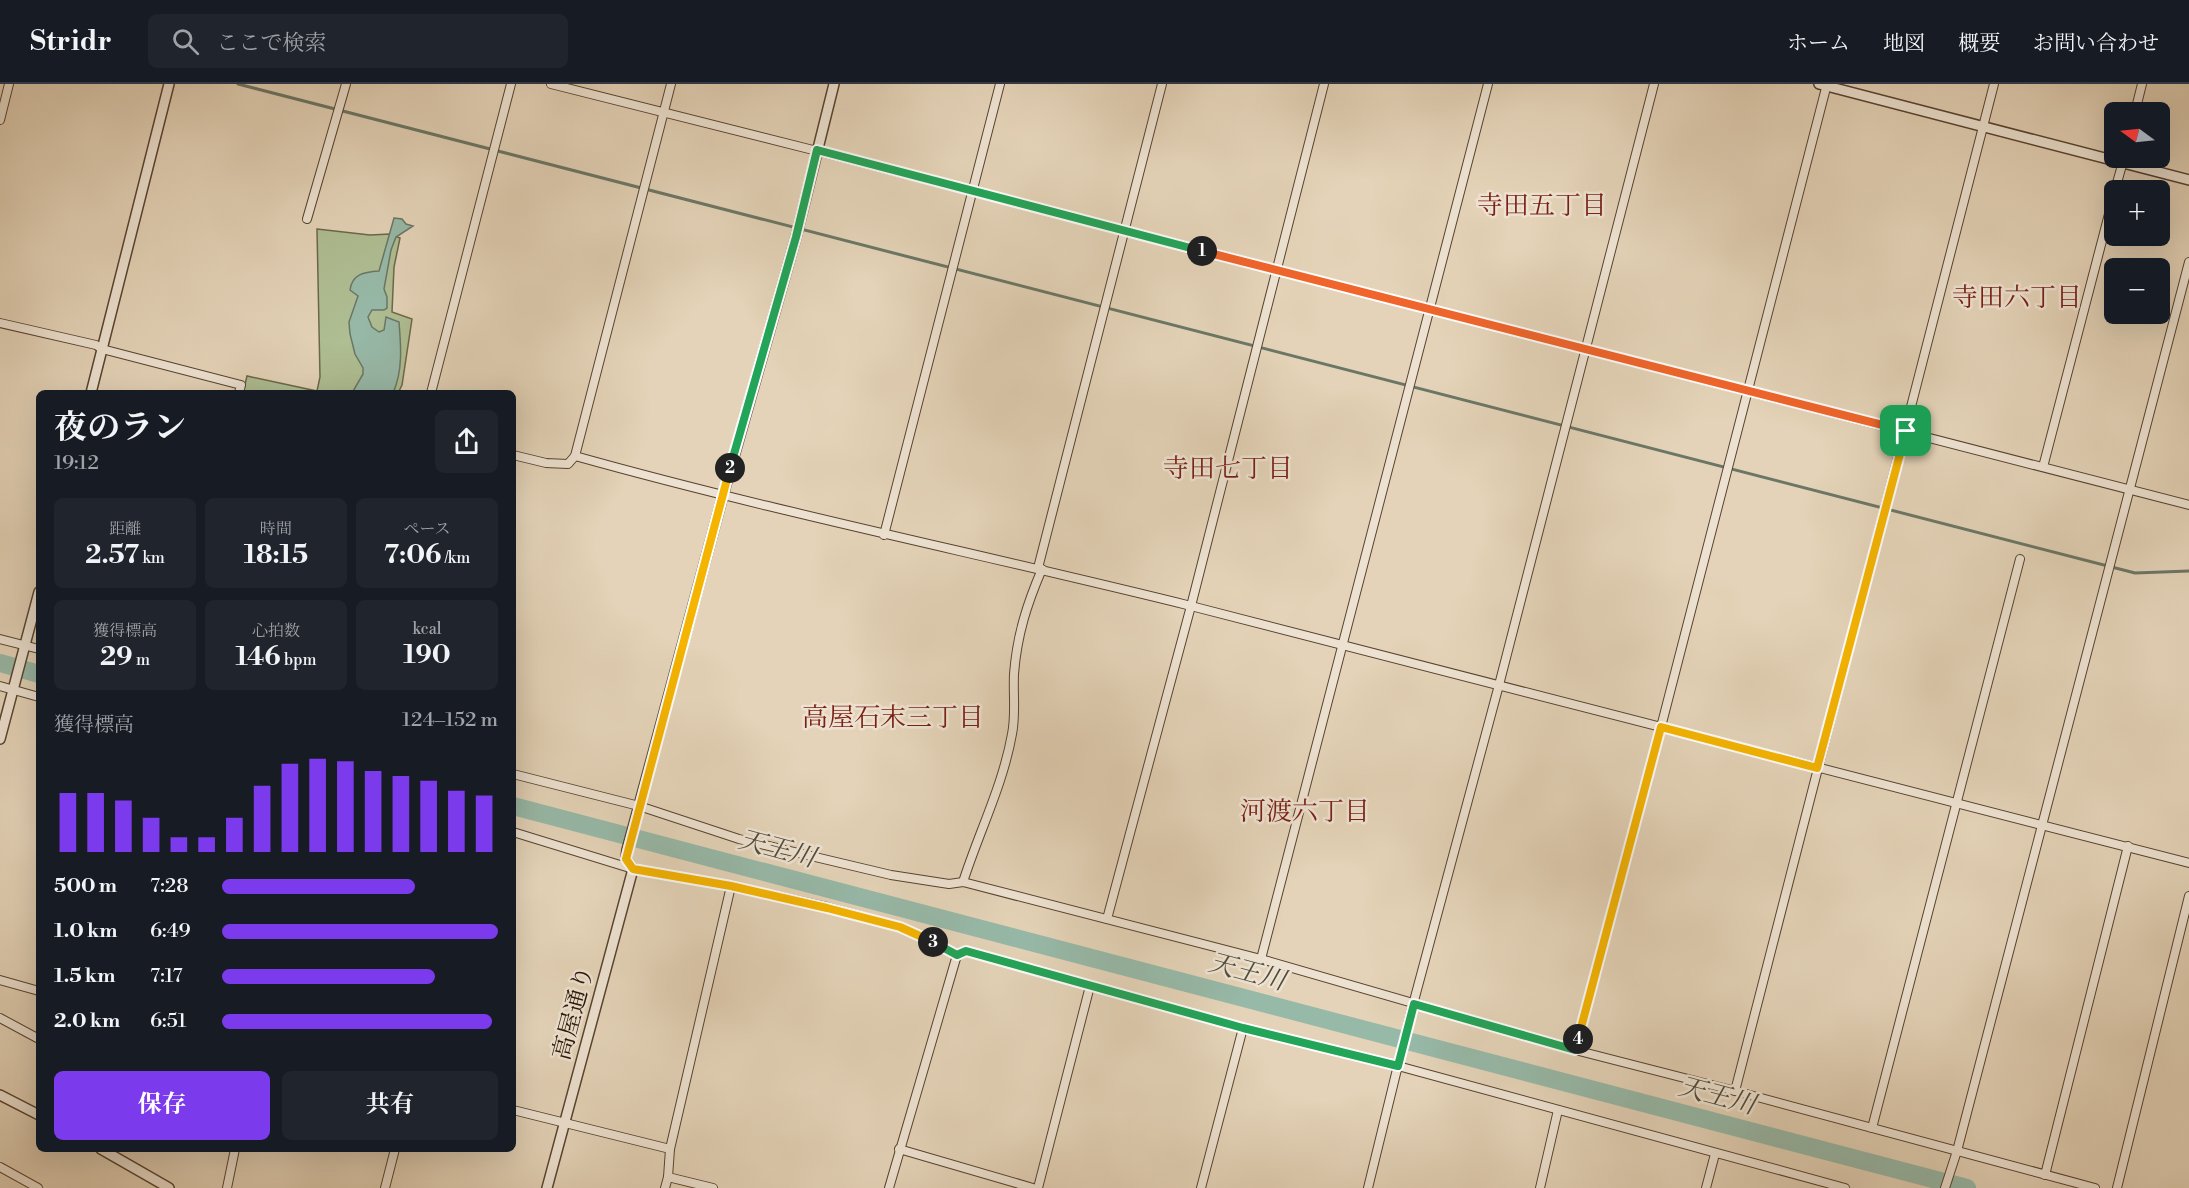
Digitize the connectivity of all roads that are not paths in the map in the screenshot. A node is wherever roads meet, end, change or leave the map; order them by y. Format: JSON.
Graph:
{"nodes":[{"id":1,"x":9,"y":84,"type":"edge"},
{"id":2,"x":170,"y":84,"type":"edge"},
{"id":3,"x":346,"y":84,"type":"edge"},
{"id":4,"x":512,"y":84,"type":"edge"},
{"id":5,"x":551,"y":84,"type":"edge"},
{"id":6,"x":671,"y":84,"type":"edge"},
{"id":7,"x":834,"y":84,"type":"edge"},
{"id":8,"x":1000,"y":84,"type":"edge"},
{"id":9,"x":1162,"y":84,"type":"edge"},
{"id":10,"x":1324,"y":84,"type":"edge"},
{"id":11,"x":1488,"y":84,"type":"edge"},
{"id":12,"x":1654,"y":84,"type":"edge"},
{"id":13,"x":1994,"y":84,"type":"edge"},
{"id":14,"x":2142,"y":84,"type":"edge"},
{"id":15,"x":1824,"y":85,"type":"edge"},
{"id":16,"x":2138,"y":102,"type":"edge"},
{"id":17,"x":663,"y":112,"type":"junction"},
{"id":18,"x":0,"y":120,"type":"edge"},
{"id":19,"x":1983,"y":128,"type":"junction"},
{"id":20,"x":817,"y":150,"type":"junction"},
{"id":21,"x":2104,"y":156,"type":"edge"},
{"id":22,"x":2149,"y":168,"type":"edge"},
{"id":23,"x":2189,"y":180,"type":"edge"},
{"id":24,"x":972,"y":191,"type":"junction"},
{"id":25,"x":307,"y":219,"type":"dead end"},
{"id":26,"x":1124,"y":230,"type":"junction"},
{"id":27,"x":2104,"y":233,"type":"edge"},
{"id":28,"x":2189,"y":262,"type":"edge"},
{"id":29,"x":1276,"y":270,"type":"junction"},
{"id":30,"x":1429,"y":309,"type":"junction"},
{"id":31,"x":0,"y":323,"type":"edge"},
{"id":32,"x":102,"y":349,"type":"junction"},
{"id":33,"x":1586,"y":349,"type":"junction"},
{"id":34,"x":92,"y":390,"type":"edge"},
{"id":35,"x":240,"y":390,"type":"edge"},
{"id":36,"x":432,"y":390,"type":"edge"},
{"id":37,"x":1748,"y":390,"type":"junction"},
{"id":38,"x":1906,"y":431,"type":"junction"},
{"id":39,"x":516,"y":456,"type":"edge"},
{"id":40,"x":575,"y":456,"type":"junction"},
{"id":41,"x":2043,"y":467,"type":"junction"},
{"id":42,"x":2130,"y":490,"type":"junction"},
{"id":43,"x":723,"y":495,"type":"junction"},
{"id":44,"x":2189,"y":505,"type":"edge"},
{"id":45,"x":884,"y":535,"type":"junction"},
{"id":46,"x":2020,"y":559,"type":"dead end"},
{"id":47,"x":1040,"y":568,"type":"junction"},
{"id":48,"x":36,"y":604,"type":"edge"},
{"id":49,"x":1191,"y":606,"type":"junction"},
{"id":50,"x":0,"y":639,"type":"edge"},
{"id":51,"x":1343,"y":645,"type":"junction"},
{"id":52,"x":25,"y":649,"type":"junction"},
{"id":53,"x":36,"y":649,"type":"edge"},
{"id":54,"x":1499,"y":685,"type":"junction"},
{"id":55,"x":0,"y":686,"type":"edge"},
{"id":56,"x":13,"y":687,"type":"junction"},
{"id":57,"x":36,"y":696,"type":"edge"},
{"id":58,"x":1661,"y":727,"type":"junction"},
{"id":59,"x":0,"y":739,"type":"edge"},
{"id":60,"x":1817,"y":768,"type":"junction"},
{"id":61,"x":516,"y":775,"type":"edge"},
{"id":62,"x":1957,"y":803,"type":"junction"},
{"id":63,"x":639,"y":806,"type":"junction"},
{"id":64,"x":2042,"y":825,"type":"junction"},
{"id":65,"x":516,"y":833,"type":"edge"},
{"id":66,"x":2128,"y":846,"type":"junction"},
{"id":67,"x":2189,"y":863,"type":"edge"},
{"id":68,"x":633,"y":869,"type":"junction"},
{"id":69,"x":963,"y":882,"type":"junction"},
{"id":70,"x":731,"y":886,"type":"junction"},
{"id":71,"x":2189,"y":896,"type":"edge"},
{"id":72,"x":1107,"y":919,"type":"junction"},
{"id":73,"x":957,"y":955,"type":"junction"},
{"id":74,"x":1261,"y":960,"type":"junction"},
{"id":75,"x":0,"y":980,"type":"edge"},
{"id":76,"x":1090,"y":986,"type":"junction"},
{"id":77,"x":36,"y":990,"type":"edge"},
{"id":78,"x":1412,"y":1008,"type":"junction"},
{"id":79,"x":0,"y":1018,"type":"edge"},
{"id":80,"x":1243,"y":1028,"type":"junction"},
{"id":81,"x":36,"y":1037,"type":"edge"},
{"id":82,"x":1575,"y":1050,"type":"junction"},
{"id":83,"x":1399,"y":1062,"type":"junction"},
{"id":84,"x":1735,"y":1091,"type":"junction"},
{"id":85,"x":0,"y":1095,"type":"edge"},
{"id":86,"x":1558,"y":1110,"type":"junction"},
{"id":87,"x":516,"y":1111,"type":"edge"},
{"id":88,"x":36,"y":1113,"type":"edge"},
{"id":89,"x":565,"y":1124,"type":"junction"},
{"id":90,"x":1872,"y":1128,"type":"junction"},
{"id":91,"x":670,"y":1149,"type":"junction"},
{"id":92,"x":899,"y":1149,"type":"junction"},
{"id":93,"x":106,"y":1152,"type":"edge"},
{"id":94,"x":234,"y":1152,"type":"edge"},
{"id":95,"x":394,"y":1152,"type":"edge"},
{"id":96,"x":1715,"y":1154,"type":"junction"},
{"id":97,"x":1955,"y":1155,"type":"junction"},
{"id":98,"x":0,"y":1167,"type":"edge"},
{"id":99,"x":2045,"y":1175,"type":"junction"},
{"id":100,"x":668,"y":1177,"type":"junction"},
{"id":101,"x":38,"y":1188,"type":"edge"},
{"id":102,"x":169,"y":1188,"type":"edge"},
{"id":103,"x":227,"y":1188,"type":"edge"},
{"id":104,"x":385,"y":1188,"type":"edge"},
{"id":105,"x":548,"y":1188,"type":"edge"},
{"id":106,"x":665,"y":1188,"type":"edge"},
{"id":107,"x":713,"y":1188,"type":"edge"},
{"id":108,"x":889,"y":1188,"type":"edge"},
{"id":109,"x":1033,"y":1188,"type":"edge"},
{"id":110,"x":1038,"y":1188,"type":"edge"},
{"id":111,"x":1201,"y":1188,"type":"edge"},
{"id":112,"x":1368,"y":1188,"type":"edge"},
{"id":113,"x":1540,"y":1188,"type":"edge"},
{"id":114,"x":1706,"y":1188,"type":"edge"},
{"id":115,"x":1845,"y":1188,"type":"edge"},
{"id":116,"x":1945,"y":1188,"type":"edge"},
{"id":117,"x":2095,"y":1188,"type":"edge"},
{"id":118,"x":2117,"y":1188,"type":"edge"}],
"edges":[{"from":1,"to":18,"type":"street"},
{"from":2,"to":32,"type":"street"},
{"from":3,"to":25,"type":"street"},
{"from":4,"to":36,"type":"street"},
{"from":5,"to":17,"type":"street"},
{"from":6,"to":17,"type":"street"},
{"from":7,"to":20,"type":"street"},
{"from":8,"to":24,"type":"street"},
{"from":9,"to":26,"type":"street"},
{"from":10,"to":29,"type":"street"},
{"from":11,"to":30,"type":"street"},
{"from":12,"to":33,"type":"street"},
{"from":13,"to":19,"type":"street"},
{"from":14,"to":16,"type":"street"},
{"from":15,"to":19,"type":"street"},
{"from":15,"to":37,"type":"street"},
{"from":17,"to":20,"type":"street"},
{"from":17,"to":40,"type":"street"},
{"from":19,"to":21,"type":"street"},
{"from":19,"to":38,"type":"street"},
{"from":20,"to":24,"type":"street"},
{"from":20,"to":43,"type":"street"},
{"from":22,"to":23,"type":"street"},
{"from":24,"to":26,"type":"street"},
{"from":24,"to":45,"type":"street"},
{"from":26,"to":29,"type":"street"},
{"from":26,"to":47,"type":"street"},
{"from":27,"to":41,"type":"street"},
{"from":28,"to":42,"type":"street"},
{"from":29,"to":30,"type":"street"},
{"from":29,"to":49,"type":"street"},
{"from":30,"to":33,"type":"street"},
{"from":30,"to":51,"type":"street"},
{"from":31,"to":32,"type":"street"},
{"from":32,"to":34,"type":"street"},
{"from":32,"to":35,"type":"street"},
{"from":33,"to":37,"type":"street"},
{"from":33,"to":54,"type":"street"},
{"from":37,"to":38,"type":"street"},
{"from":37,"to":58,"type":"street"},
{"from":38,"to":41,"type":"street"},
{"from":38,"to":60,"type":"street"},
{"from":39,"to":40,"type":"street"},
{"from":40,"to":43,"type":"street"},
{"from":41,"to":42,"type":"street"},
{"from":42,"to":44,"type":"street"},
{"from":42,"to":64,"type":"street"},
{"from":43,"to":45,"type":"street"},
{"from":43,"to":63,"type":"street"},
{"from":45,"to":47,"type":"street"},
{"from":46,"to":62,"type":"street"},
{"from":47,"to":49,"type":"street"},
{"from":47,"to":69,"type":"street"},
{"from":48,"to":52,"type":"street"},
{"from":49,"to":51,"type":"street"},
{"from":49,"to":72,"type":"street"},
{"from":50,"to":52,"type":"street"},
{"from":51,"to":54,"type":"street"},
{"from":51,"to":74,"type":"street"},
{"from":52,"to":53,"type":"street"},
{"from":52,"to":56,"type":"street"},
{"from":54,"to":58,"type":"street"},
{"from":54,"to":78,"type":"street"},
{"from":55,"to":56,"type":"street"},
{"from":56,"to":57,"type":"street"},
{"from":56,"to":59,"type":"street"},
{"from":58,"to":60,"type":"street"},
{"from":58,"to":82,"type":"street"},
{"from":60,"to":62,"type":"street"},
{"from":60,"to":84,"type":"street"},
{"from":61,"to":63,"type":"street"},
{"from":62,"to":64,"type":"street"},
{"from":62,"to":90,"type":"street"},
{"from":63,"to":68,"type":"street"},
{"from":63,"to":69,"type":"street"},
{"from":64,"to":66,"type":"street"},
{"from":64,"to":97,"type":"street"},
{"from":65,"to":68,"type":"street"},
{"from":66,"to":67,"type":"street"},
{"from":66,"to":99,"type":"street"},
{"from":68,"to":70,"type":"street"},
{"from":68,"to":89,"type":"street","name":"高屋通り"},
{"from":69,"to":72,"type":"street"},
{"from":70,"to":73,"type":"street"},
{"from":70,"to":91,"type":"street"},
{"from":71,"to":118,"type":"street"},
{"from":72,"to":74,"type":"street"},
{"from":73,"to":76,"type":"street"},
{"from":73,"to":92,"type":"street"},
{"from":74,"to":78,"type":"street"},
{"from":75,"to":77,"type":"street"},
{"from":76,"to":80,"type":"street"},
{"from":76,"to":110,"type":"street"},
{"from":78,"to":82,"type":"street"},
{"from":78,"to":83,"type":"street"},
{"from":79,"to":81,"type":"street"},
{"from":80,"to":83,"type":"street"},
{"from":80,"to":111,"type":"street"},
{"from":82,"to":84,"type":"street"},
{"from":83,"to":86,"type":"street"},
{"from":83,"to":112,"type":"street"},
{"from":84,"to":90,"type":"street"},
{"from":85,"to":88,"type":"street"},
{"from":86,"to":96,"type":"street"},
{"from":86,"to":113,"type":"street"},
{"from":87,"to":89,"type":"street"},
{"from":89,"to":91,"type":"street"},
{"from":89,"to":105,"type":"street","name":"高屋通り"},
{"from":90,"to":97,"type":"street"},
{"from":91,"to":100,"type":"street"},
{"from":92,"to":108,"type":"street"},
{"from":92,"to":109,"type":"street"},
{"from":93,"to":102,"type":"street"},
{"from":94,"to":103,"type":"street"},
{"from":95,"to":104,"type":"street"},
{"from":96,"to":114,"type":"street"},
{"from":96,"to":115,"type":"street"},
{"from":97,"to":99,"type":"street"},
{"from":97,"to":116,"type":"street"},
{"from":98,"to":101,"type":"street"},
{"from":99,"to":117,"type":"street"},
{"from":100,"to":106,"type":"street"},
{"from":100,"to":107,"type":"street"}]}
